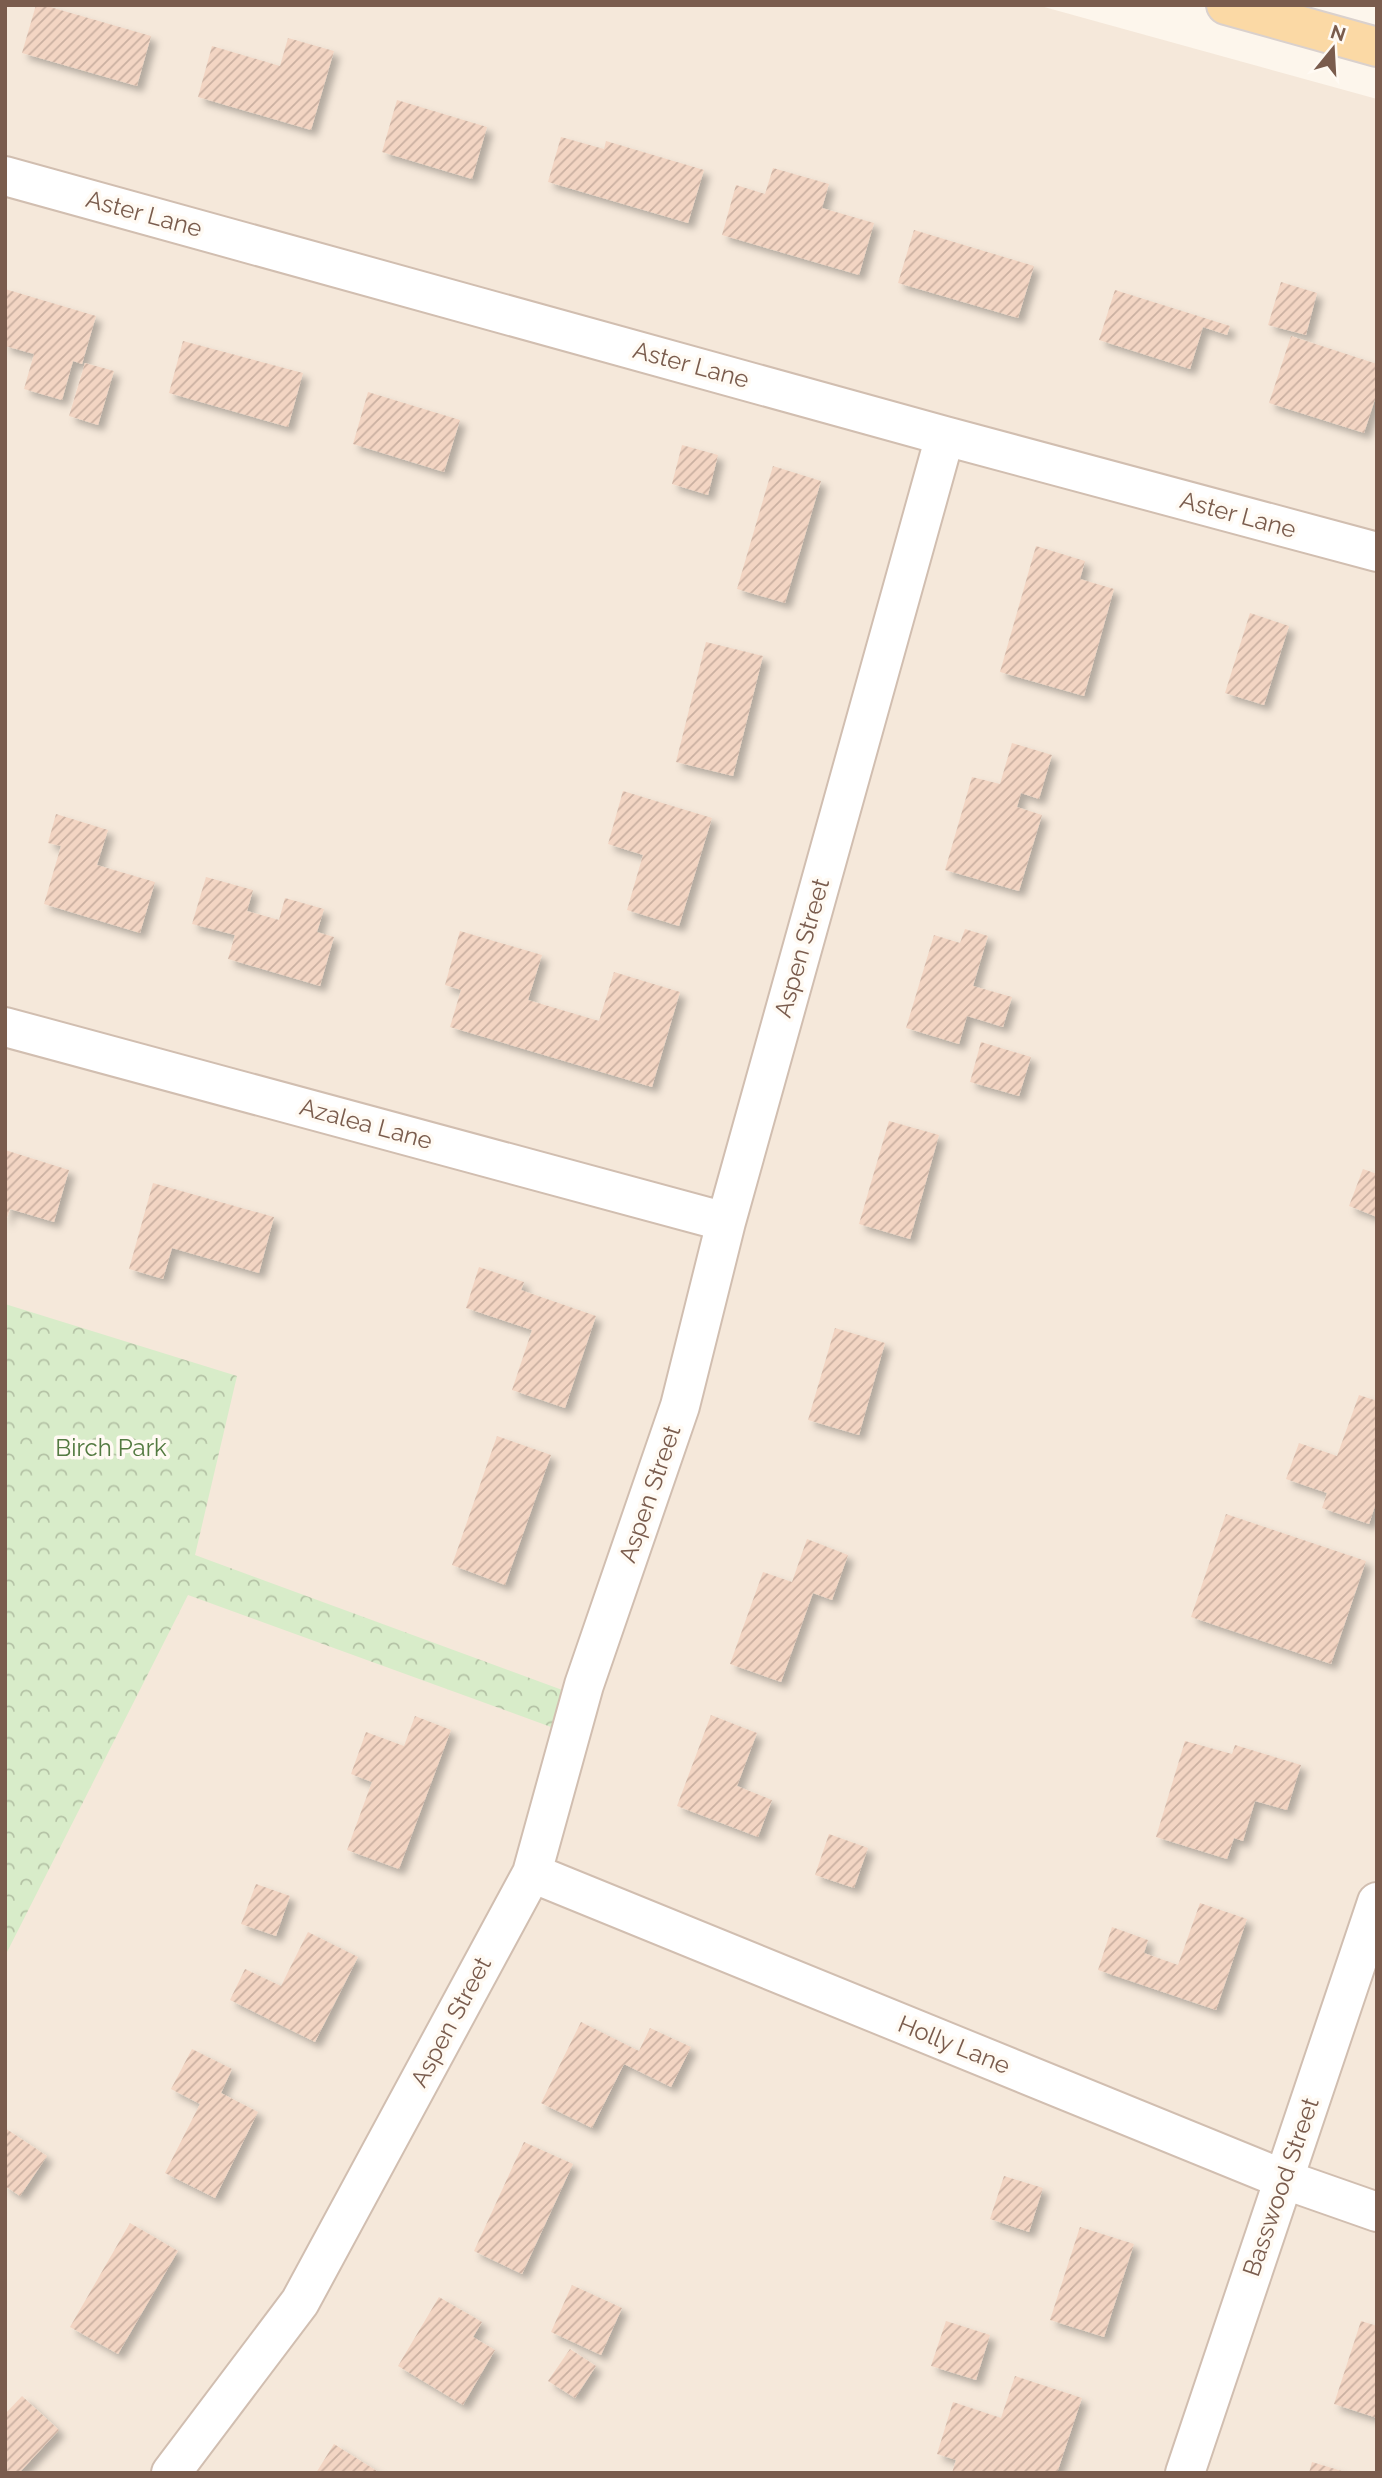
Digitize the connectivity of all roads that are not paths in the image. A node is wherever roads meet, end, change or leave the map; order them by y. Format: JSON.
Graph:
{"nodes":[{"id":1,"x":1226,"y":5,"type":"edge"},
{"id":2,"x":1377,"y":47,"type":"edge"},
{"id":3,"x":5,"y":176,"type":"edge"},
{"id":4,"x":945,"y":436,"type":"junction"},
{"id":5,"x":1377,"y":552,"type":"edge"},
{"id":6,"x":5,"y":1027,"type":"edge"},
{"id":7,"x":726,"y":1222,"type":"junction"},
{"id":8,"x":532,"y":1873,"type":"junction"},
{"id":9,"x":1377,"y":1902,"type":"edge"},
{"id":10,"x":1283,"y":2179,"type":"junction"},
{"id":11,"x":1377,"y":2212,"type":"edge"},
{"id":12,"x":171,"y":2473,"type":"edge"},
{"id":13,"x":1185,"y":2473,"type":"edge"}],
"edges":[{"from":1,"to":2,"type":"main road"},
{"from":3,"to":4,"type":"street","name":"Aster Lane"},
{"from":4,"to":5,"type":"street","name":"Aster Lane"},
{"from":4,"to":7,"type":"street","name":"Aspen Street"},
{"from":6,"to":7,"type":"street","name":"Azalea Lane"},
{"from":7,"to":8,"type":"street","name":"Aspen Street"},
{"from":8,"to":10,"type":"street","name":"Holly Lane"},
{"from":8,"to":12,"type":"street","name":"Aspen Street"},
{"from":9,"to":10,"type":"street","name":"Basswood Street"},
{"from":10,"to":11,"type":"street","name":"Holly Lane"},
{"from":10,"to":13,"type":"street","name":"Basswood Street"}]}
